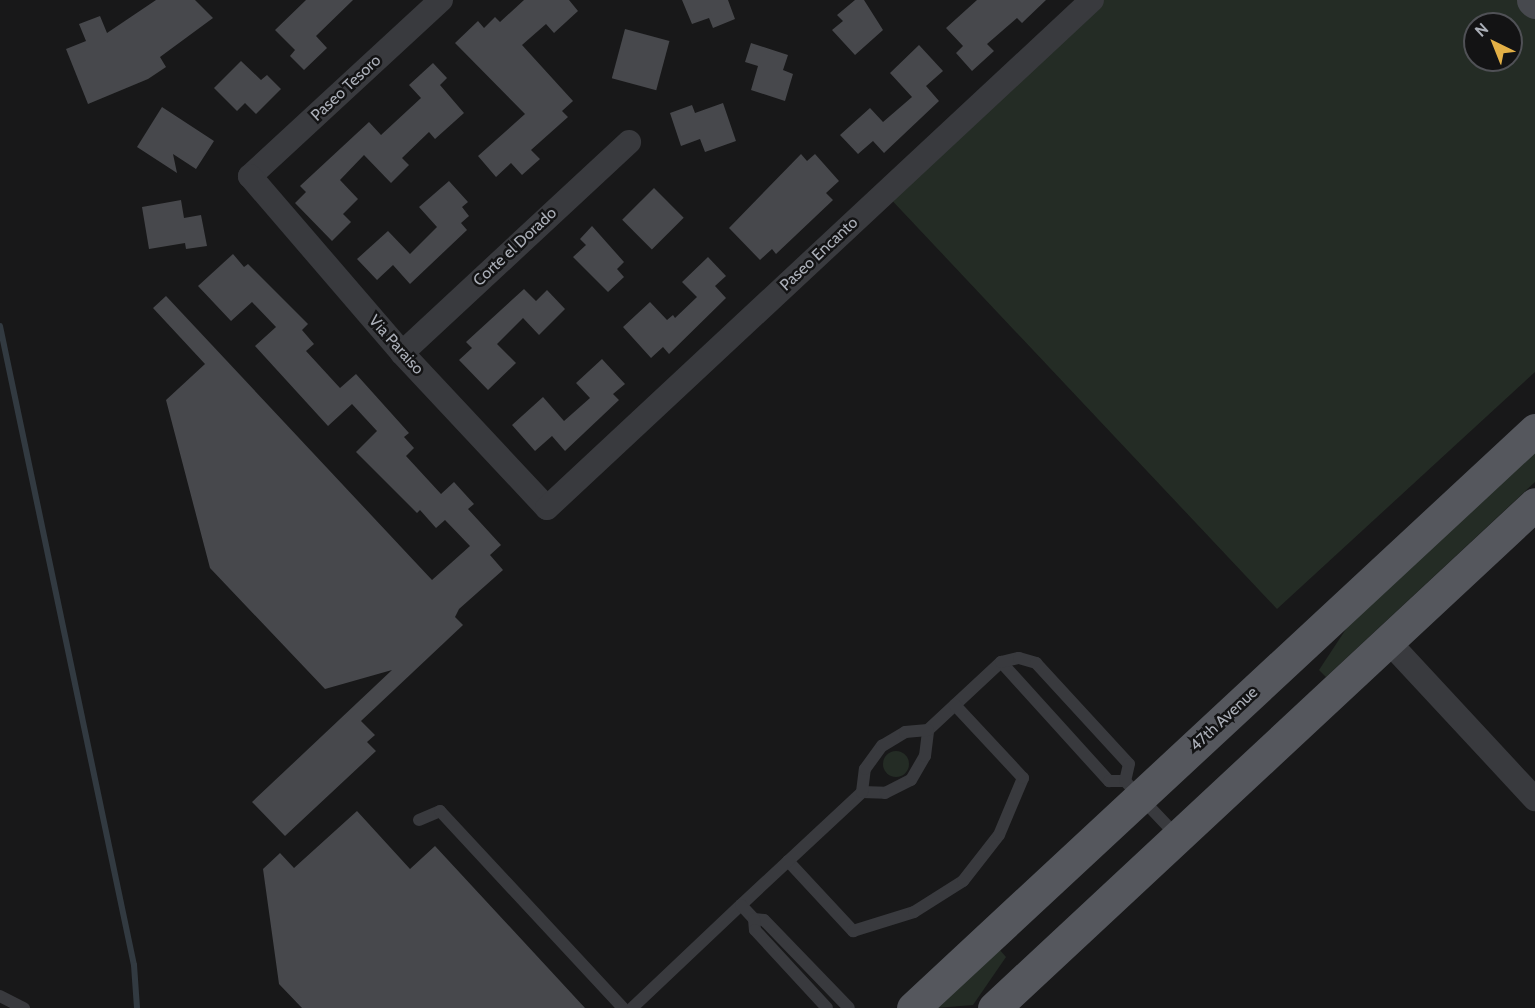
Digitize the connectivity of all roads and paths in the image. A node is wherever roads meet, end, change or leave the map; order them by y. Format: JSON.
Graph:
{"nodes":[{"id":1,"x":441,"y":0,"type":"edge"},
{"id":2,"x":1092,"y":0,"type":"edge"},
{"id":3,"x":629,"y":142,"type":"dead end"},
{"id":4,"x":250,"y":176,"type":"joint"},
{"id":5,"x":402,"y":353,"type":"junction"},
{"id":6,"x":1535,"y":430,"type":"edge"},
{"id":7,"x":1535,"y":504,"type":"edge"},
{"id":8,"x":547,"y":508,"type":"joint"},
{"id":9,"x":1388,"y":641,"type":"junction"},
{"id":10,"x":1001,"y":662,"type":"junction"},
{"id":11,"x":955,"y":705,"type":"junction"},
{"id":12,"x":928,"y":730,"type":"junction"},
{"id":13,"x":1133,"y":789,"type":"junction"},
{"id":14,"x":862,"y":792,"type":"junction"},
{"id":15,"x":1535,"y":799,"type":"edge"},
{"id":16,"x":418,"y":820,"type":"dead end"},
{"id":17,"x":1178,"y":837,"type":"junction"},
{"id":18,"x":788,"y":861,"type":"junction"},
{"id":19,"x":741,"y":904,"type":"junction"},
{"id":20,"x":754,"y":919,"type":"junction"},
{"id":21,"x":0,"y":996,"type":"edge"},
{"id":22,"x":24,"y":1008,"type":"edge"},
{"id":23,"x":622,"y":1008,"type":"edge"},
{"id":24,"x":632,"y":1008,"type":"edge"},
{"id":25,"x":827,"y":1008,"type":"edge"},
{"id":26,"x":849,"y":1008,"type":"edge"},
{"id":27,"x":913,"y":1008,"type":"edge"},
{"id":28,"x":994,"y":1008,"type":"edge"}],
"edges":[{"from":1,"to":4,"type":"street","name":"Paseo Tesoro"},
{"from":2,"to":8,"type":"street","name":"Paseo Encanto"},
{"from":3,"to":5,"type":"street","name":"Corte el Dorado"},
{"from":4,"to":5,"type":"street","name":"Via Paraiso"},
{"from":5,"to":8,"type":"street","name":"Via Paraiso"},
{"from":6,"to":13,"type":"main road","name":"47th Avenue"},
{"from":7,"to":9,"type":"main road"},
{"from":9,"to":15,"type":"street"},
{"from":9,"to":17,"type":"main road"},
{"from":10,"to":11,"type":"lane"},
{"from":10,"to":13,"type":"lane"},
{"from":10,"to":13,"type":"lane"},
{"from":11,"to":12,"type":"lane"},
{"from":11,"to":18,"type":"lane"},
{"from":12,"to":14,"type":"lane"},
{"from":12,"to":14,"type":"lane"},
{"from":13,"to":17,"type":"lane"},
{"from":13,"to":27,"type":"main road","name":"47th Avenue"},
{"from":14,"to":18,"type":"lane"},
{"from":16,"to":23,"type":"lane"},
{"from":17,"to":28,"type":"main road"},
{"from":18,"to":19,"type":"lane"},
{"from":19,"to":20,"type":"lane"},
{"from":19,"to":24,"type":"lane"},
{"from":20,"to":25,"type":"lane"},
{"from":20,"to":26,"type":"lane"},
{"from":21,"to":22,"type":"lane"}]}
